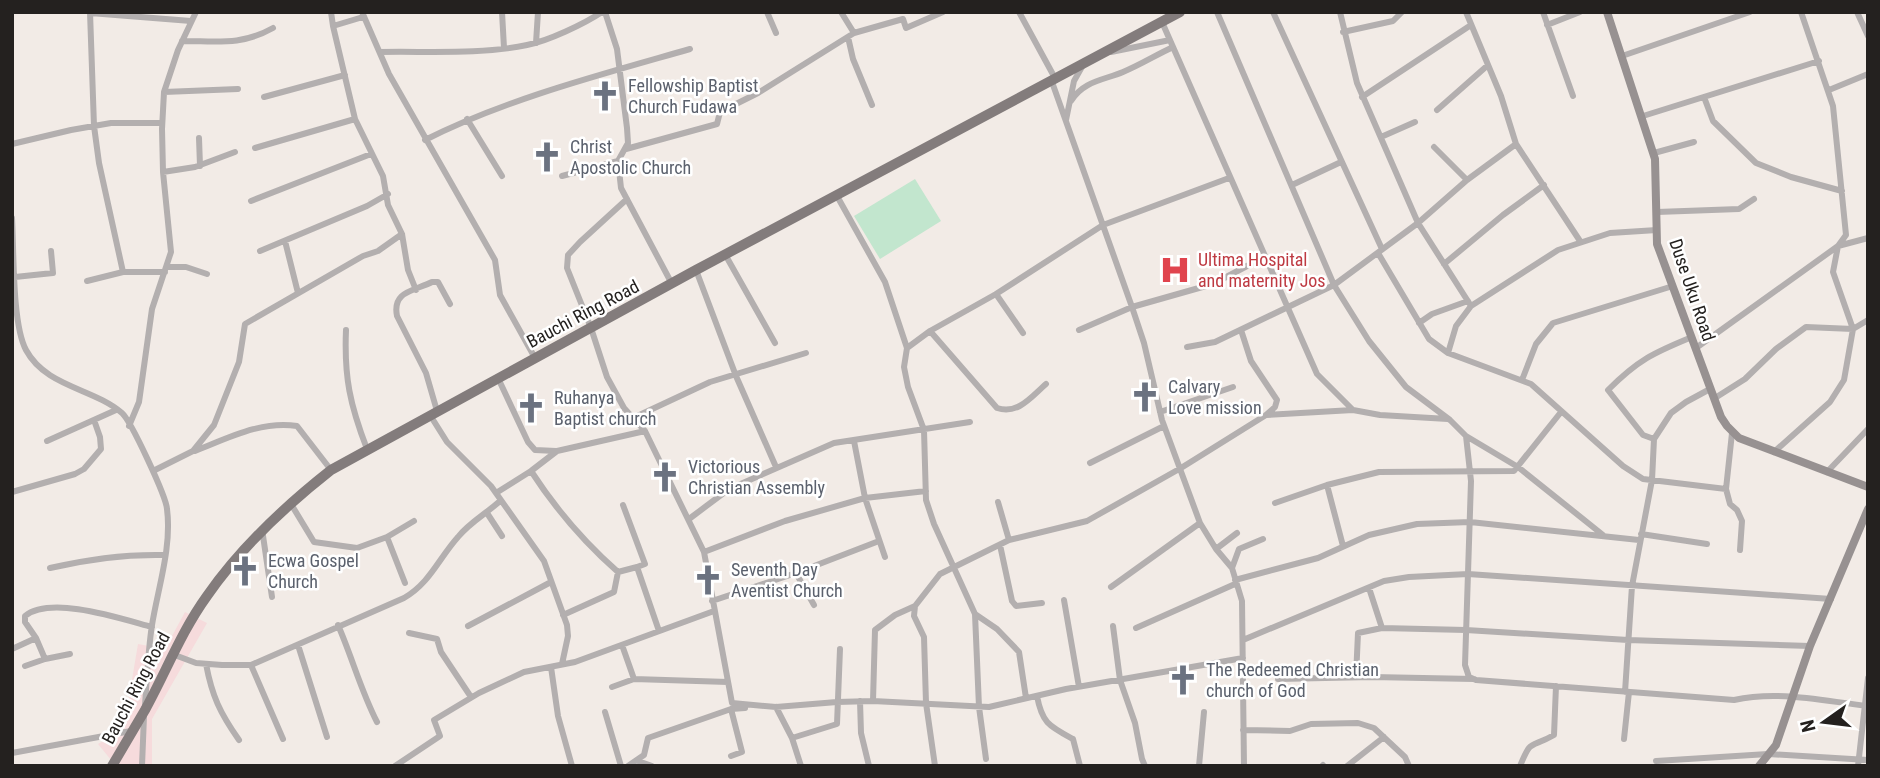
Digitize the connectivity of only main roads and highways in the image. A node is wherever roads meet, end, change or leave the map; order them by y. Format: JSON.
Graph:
{"nodes":[{"id":1,"x":1180,"y":12,"type":"edge"},
{"id":2,"x":1165,"y":18,"type":"edge"},
{"id":3,"x":112,"y":766,"type":"edge"}],
"edges":[{"from":1,"to":2,"type":"main road","name":"Bauchi Ring Road"},
{"from":2,"to":3,"type":"main road","name":"Bauchi Ring Road"}]}
